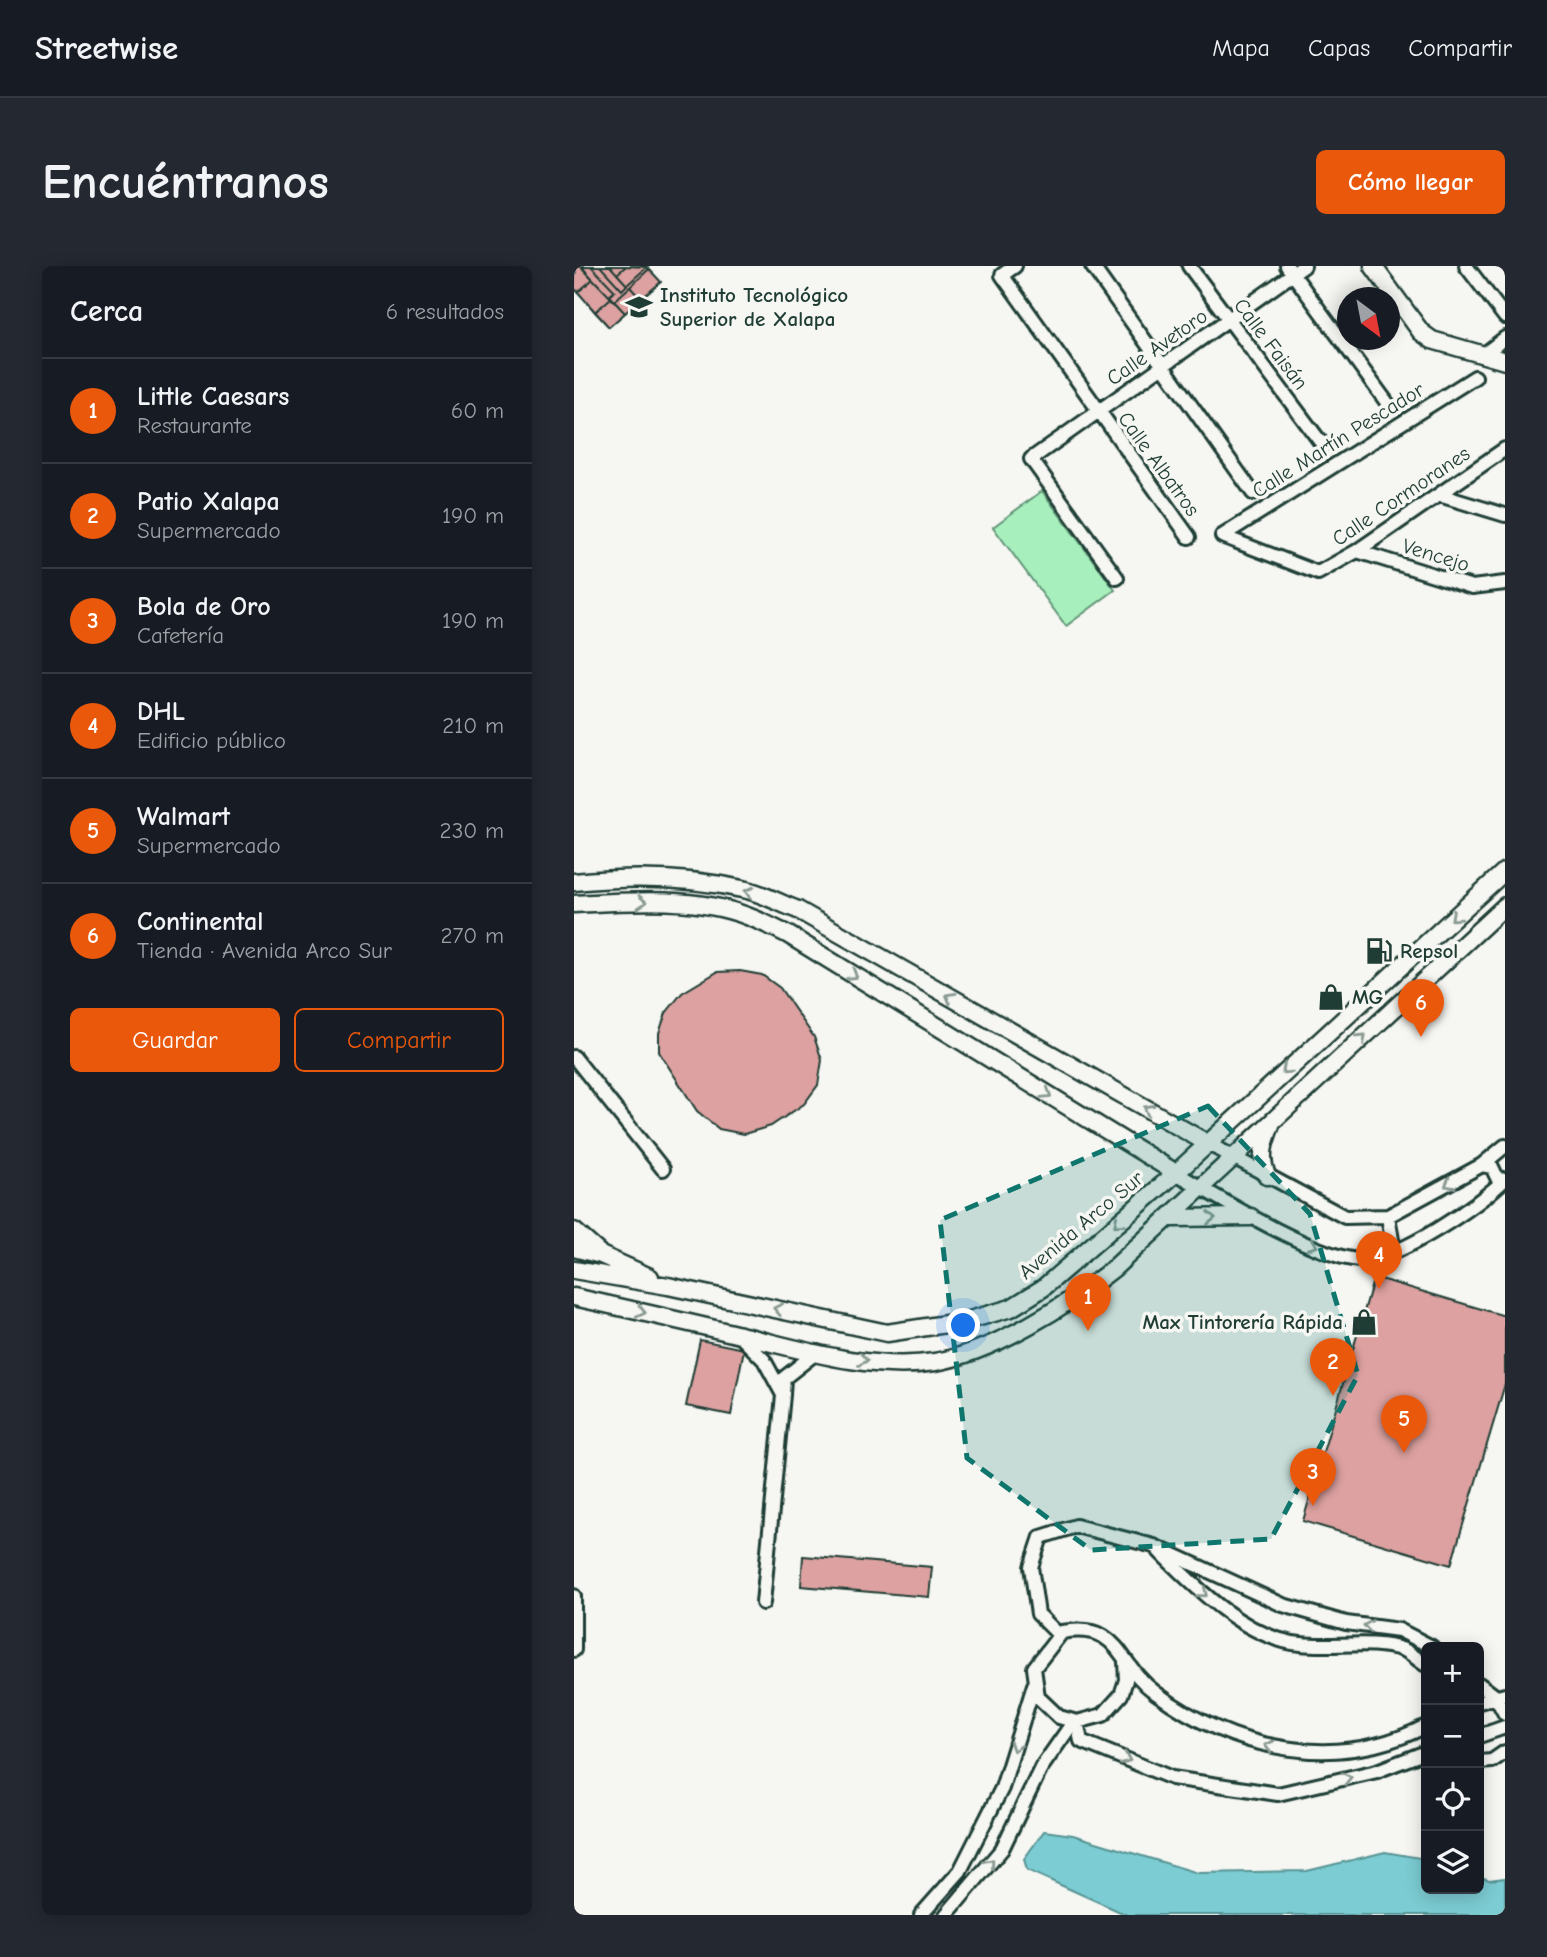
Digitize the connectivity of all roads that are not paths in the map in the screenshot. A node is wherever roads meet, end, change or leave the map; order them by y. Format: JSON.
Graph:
{"nodes":[{"id":1,"x":1015,"y":266,"type":"edge"},
{"id":2,"x":1092,"y":266,"type":"edge"},
{"id":3,"x":1189,"y":266,"type":"edge"},
{"id":4,"x":1304,"y":266,"type":"edge"},
{"id":5,"x":1373,"y":266,"type":"edge"},
{"id":6,"x":1465,"y":266,"type":"edge"},
{"id":7,"x":1290,"y":270,"type":"edge"},
{"id":8,"x":1505,"y":317,"type":"edge"},
{"id":9,"x":1228,"y":319,"type":"junction"},
{"id":10,"x":1505,"y":338,"type":"edge"},
{"id":11,"x":1483,"y":355,"type":"junction"},
{"id":12,"x":1505,"y":361,"type":"edge"},
{"id":13,"x":1163,"y":366,"type":"junction"},
{"id":14,"x":1475,"y":377,"type":"dead end"},
{"id":15,"x":1388,"y":404,"type":"dead end"},
{"id":16,"x":1098,"y":411,"type":"junction"},
{"id":17,"x":1322,"y":444,"type":"dead end"},
{"id":18,"x":1505,"y":449,"type":"edge"},
{"id":19,"x":1253,"y":493,"type":"dead end"},
{"id":20,"x":1439,"y":495,"type":"junction"},
{"id":21,"x":1505,"y":515,"type":"edge"},
{"id":22,"x":1189,"y":537,"type":"dead end"},
{"id":23,"x":1357,"y":551,"type":"junction"},
{"id":24,"x":1318,"y":573,"type":"joint"},
{"id":25,"x":1117,"y":578,"type":"dead end"},
{"id":26,"x":1505,"y":583,"type":"edge"},
{"id":27,"x":1505,"y":871,"type":"edge"},
{"id":28,"x":574,"y":883,"type":"edge"},
{"id":29,"x":574,"y":904,"type":"edge"},
{"id":30,"x":1505,"y":906,"type":"edge"},
{"id":31,"x":574,"y":1058,"type":"edge"},
{"id":32,"x":1273,"y":1118,"type":"junction"},
{"id":33,"x":1207,"y":1143,"type":"junction"},
{"id":34,"x":1505,"y":1146,"type":"edge"},
{"id":35,"x":1232,"y":1158,"type":"junction"},
{"id":36,"x":1482,"y":1165,"type":"junction"},
{"id":37,"x":663,"y":1169,"type":"dead end"},
{"id":38,"x":1176,"y":1173,"type":"junction"},
{"id":39,"x":1266,"y":1175,"type":"junction"},
{"id":40,"x":1502,"y":1181,"type":"edge"},
{"id":41,"x":1201,"y":1188,"type":"junction"},
{"id":42,"x":1388,"y":1216,"type":"junction"},
{"id":43,"x":1251,"y":1217,"type":"junction"},
{"id":44,"x":1171,"y":1218,"type":"junction"},
{"id":45,"x":574,"y":1231,"type":"edge"},
{"id":46,"x":574,"y":1248,"type":"edge"},
{"id":47,"x":1394,"y":1252,"type":"junction"},
{"id":48,"x":601,"y":1255,"type":"junction"},
{"id":49,"x":574,"y":1269,"type":"edge"},
{"id":50,"x":668,"y":1286,"type":"junction"},
{"id":51,"x":574,"y":1297,"type":"edge"},
{"id":52,"x":739,"y":1335,"type":"junction"},
{"id":53,"x":817,"y":1352,"type":"junction"},
{"id":54,"x":783,"y":1395,"type":"junction"},
{"id":55,"x":1154,"y":1546,"type":"junction"},
{"id":56,"x":574,"y":1596,"type":"edge"},
{"id":57,"x":763,"y":1603,"type":"dead end"},
{"id":58,"x":1059,"y":1635,"type":"junction"},
{"id":59,"x":1422,"y":1642,"type":"edge"},
{"id":60,"x":574,"y":1650,"type":"edge"},
{"id":61,"x":1125,"y":1662,"type":"junction"},
{"id":62,"x":1421,"y":1662,"type":"edge"},
{"id":63,"x":1036,"y":1682,"type":"junction"},
{"id":64,"x":1484,"y":1687,"type":"edge"},
{"id":65,"x":1500,"y":1695,"type":"edge"},
{"id":66,"x":1505,"y":1714,"type":"edge"},
{"id":67,"x":1076,"y":1721,"type":"junction"},
{"id":68,"x":1505,"y":1727,"type":"edge"},
{"id":69,"x":1421,"y":1728,"type":"edge"},
{"id":70,"x":1484,"y":1734,"type":"edge"},
{"id":71,"x":1505,"y":1752,"type":"edge"},
{"id":72,"x":1421,"y":1754,"type":"edge"},
{"id":73,"x":1484,"y":1762,"type":"edge"},
{"id":74,"x":952,"y":1880,"type":"junction"},
{"id":75,"x":967,"y":1891,"type":"junction"},
{"id":76,"x":954,"y":1912,"type":"edge"},
{"id":77,"x":921,"y":1915,"type":"edge"}],
"edges":[{"from":1,"to":16,"type":"street","name":"Calle Albatros"},
{"from":2,"to":13,"type":"street"},
{"from":3,"to":9,"type":"street","name":"Calle Faisán"},
{"from":4,"to":7,"type":"street","name":"Calle Avetoro"},
{"from":5,"to":11,"type":"main road"},
{"from":6,"to":8,"type":"street"},
{"from":7,"to":9,"type":"street","name":"Calle Avetoro"},
{"from":7,"to":15,"type":"street"},
{"from":9,"to":13,"type":"street","name":"Calle Avetoro"},
{"from":9,"to":17,"type":"street","name":"Calle Faisán"},
{"from":10,"to":11,"type":"street"},
{"from":11,"to":12,"type":"main road"},
{"from":13,"to":16,"type":"street","name":"Calle Avetoro"},
{"from":13,"to":19,"type":"street"},
{"from":14,"to":24,"type":"street","name":"Calle Martín Pescador"},
{"from":16,"to":22,"type":"street","name":"Calle Albatros"},
{"from":16,"to":25,"type":"street","name":"Calle Avetoro"},
{"from":18,"to":20,"type":"street","name":"Calle Cormoranes"},
{"from":20,"to":21,"type":"street"},
{"from":20,"to":23,"type":"street","name":"Calle Cormoranes"},
{"from":23,"to":24,"type":"street","name":"Calle Cormoranes"},
{"from":23,"to":26,"type":"street","name":"Vencejo"},
{"from":27,"to":33,"type":"main road","name":"Avenida Arco Sur","one_way":true},
{"from":33,"to":28,"type":"main road","one_way":true},
{"from":29,"to":38,"type":"main road","one_way":true},
{"from":32,"to":30,"type":"main road","one_way":true},
{"from":31,"to":37,"type":"street"},
{"from":32,"to":35,"type":"main road"},
{"from":32,"to":39,"type":"main road"},
{"from":33,"to":35,"type":"street"},
{"from":33,"to":38,"type":"main road","name":"Avenida Arco Sur"},
{"from":34,"to":36,"type":"street"},
{"from":35,"to":39,"type":"street"},
{"from":35,"to":41,"type":"main road"},
{"from":36,"to":40,"type":"street"},
{"from":36,"to":42,"type":"street","one_way":true},
{"from":38,"to":41,"type":"street"},
{"from":38,"to":50,"type":"main road","name":"Avenida Arco Sur","one_way":true},
{"from":39,"to":42,"type":"street"},
{"from":40,"to":47,"type":"street"},
{"from":41,"to":43,"type":"street"},
{"from":41,"to":44,"type":"main road"},
{"from":42,"to":47,"type":"street"},
{"from":44,"to":43,"type":"main road","one_way":true},
{"from":43,"to":47,"type":"street","one_way":true},
{"from":53,"to":44,"type":"main road","one_way":true},
{"from":45,"to":48,"type":"main road"},
{"from":46,"to":48,"type":"main road"},
{"from":48,"to":49,"type":"main road"},
{"from":48,"to":50,"type":"main road"},
{"from":49,"to":50,"type":"main road","name":"Avenida Arco Sur"},
{"from":51,"to":52,"type":"main road","one_way":true},
{"from":52,"to":53,"type":"main road"},
{"from":52,"to":54,"type":"street"},
{"from":53,"to":54,"type":"street"},
{"from":54,"to":57,"type":"street"},
{"from":55,"to":58,"type":"street"},
{"from":59,"to":55,"type":"street","one_way":true},
{"from":55,"to":62,"type":"street","one_way":true},
{"from":56,"to":60,"type":"street"},
{"from":58,"to":61,"type":"street"},
{"from":58,"to":63,"type":"street"},
{"from":61,"to":67,"type":"street"},
{"from":69,"to":61,"type":"street","one_way":true},
{"from":63,"to":67,"type":"street"},
{"from":63,"to":74,"type":"street","one_way":true},
{"from":64,"to":65,"type":"street"},
{"from":65,"to":66,"type":"street"},
{"from":67,"to":72,"type":"street","one_way":true},
{"from":75,"to":67,"type":"street","one_way":true},
{"from":68,"to":70,"type":"street"},
{"from":71,"to":73,"type":"street"},
{"from":74,"to":75,"type":"street"},
{"from":74,"to":77,"type":"street"},
{"from":75,"to":76,"type":"street"}]}
